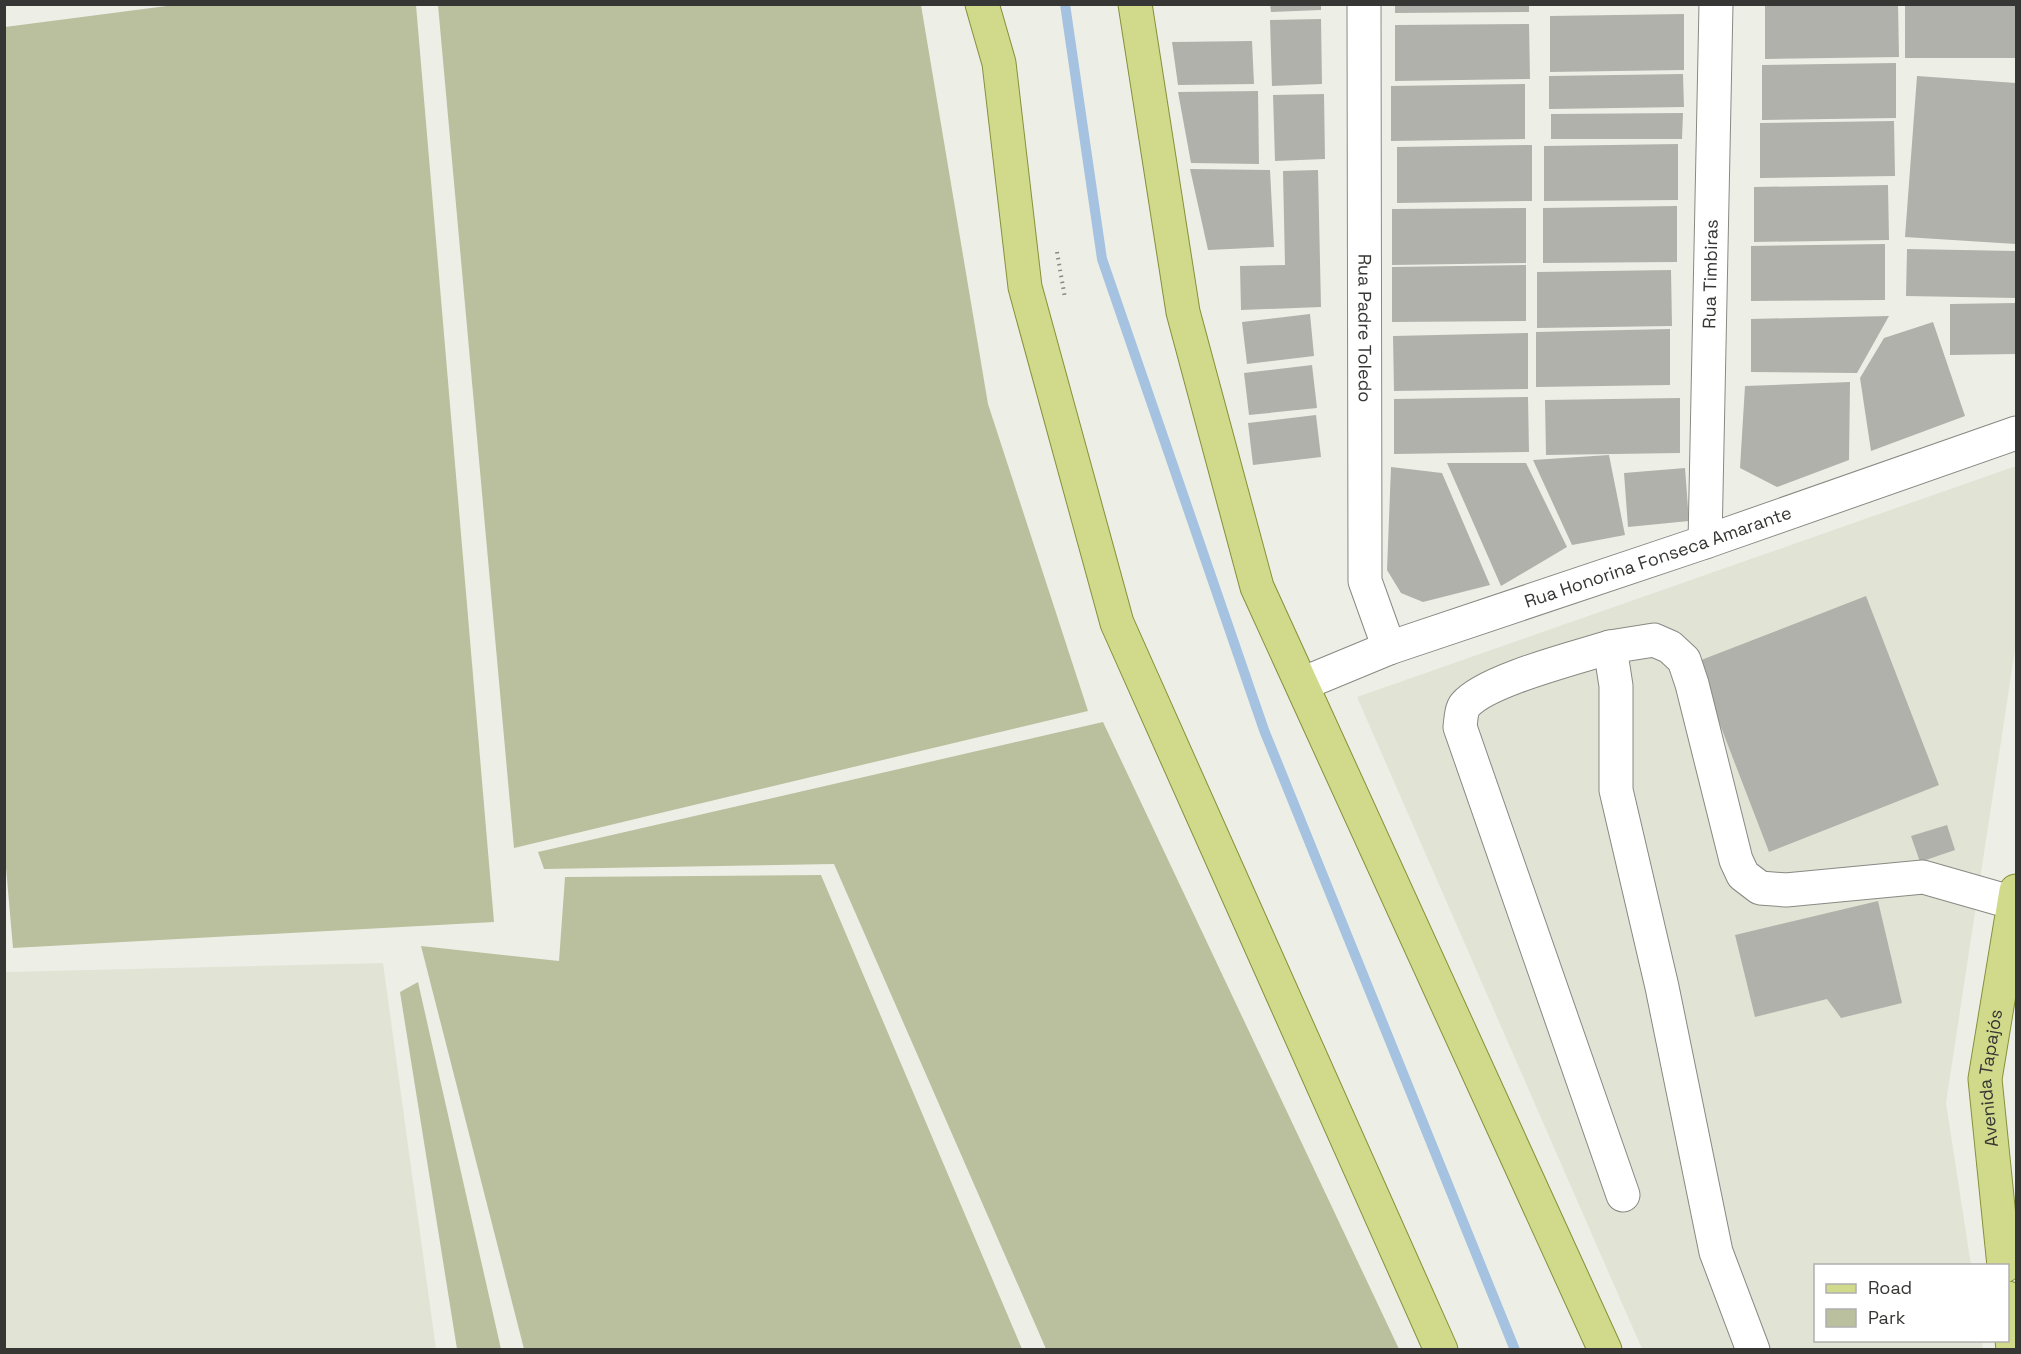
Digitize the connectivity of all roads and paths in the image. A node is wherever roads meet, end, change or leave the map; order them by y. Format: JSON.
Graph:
{"nodes":[{"id":1,"x":982,"y":4,"type":"edge"},
{"id":2,"x":1135,"y":4,"type":"edge"},
{"id":3,"x":1364,"y":4,"type":"edge"},
{"id":4,"x":1716,"y":4,"type":"edge"},
{"id":5,"x":1057,"y":250,"type":"dead end"},
{"id":6,"x":1067,"y":308,"type":"dead end"},
{"id":7,"x":2016,"y":433,"type":"edge"},
{"id":8,"x":1705,"y":542,"type":"junction"},
{"id":9,"x":1389,"y":648,"type":"junction"},
{"id":10,"x":1610,"y":648,"type":"junction"},
{"id":11,"x":1302,"y":684,"type":"junction"},
{"id":12,"x":2015,"y":897,"type":"edge"},
{"id":13,"x":1623,"y":1195,"type":"dead end"},
{"id":14,"x":2004,"y":1264,"type":"edge"},
{"id":15,"x":2009,"y":1315,"type":"edge"},
{"id":16,"x":1441,"y":1350,"type":"edge"},
{"id":17,"x":1605,"y":1350,"type":"edge"},
{"id":18,"x":1753,"y":1350,"type":"edge"},
{"id":19,"x":2013,"y":1350,"type":"edge"}],
"edges":[{"from":1,"to":16,"type":"main road"},
{"from":2,"to":11,"type":"main road"},
{"from":3,"to":9,"type":"street","name":"Rua Padre Toledo"},
{"from":4,"to":8,"type":"street","name":"Rua Timbiras"},
{"from":5,"to":6,"type":"path"},
{"from":7,"to":8,"type":"street","name":"Rua Honorina Fonseca Amarante"},
{"from":8,"to":9,"type":"street","name":"Rua Honorina Fonseca Amarante"},
{"from":9,"to":11,"type":"street","name":"Rua Honorina Fonseca Amarante"},
{"from":10,"to":12,"type":"street"},
{"from":10,"to":13,"type":"street"},
{"from":10,"to":18,"type":"street"},
{"from":11,"to":17,"type":"main road"},
{"from":12,"to":14,"type":"main road","name":"Avenida Tapajós"},
{"from":15,"to":19,"type":"main road"}]}
